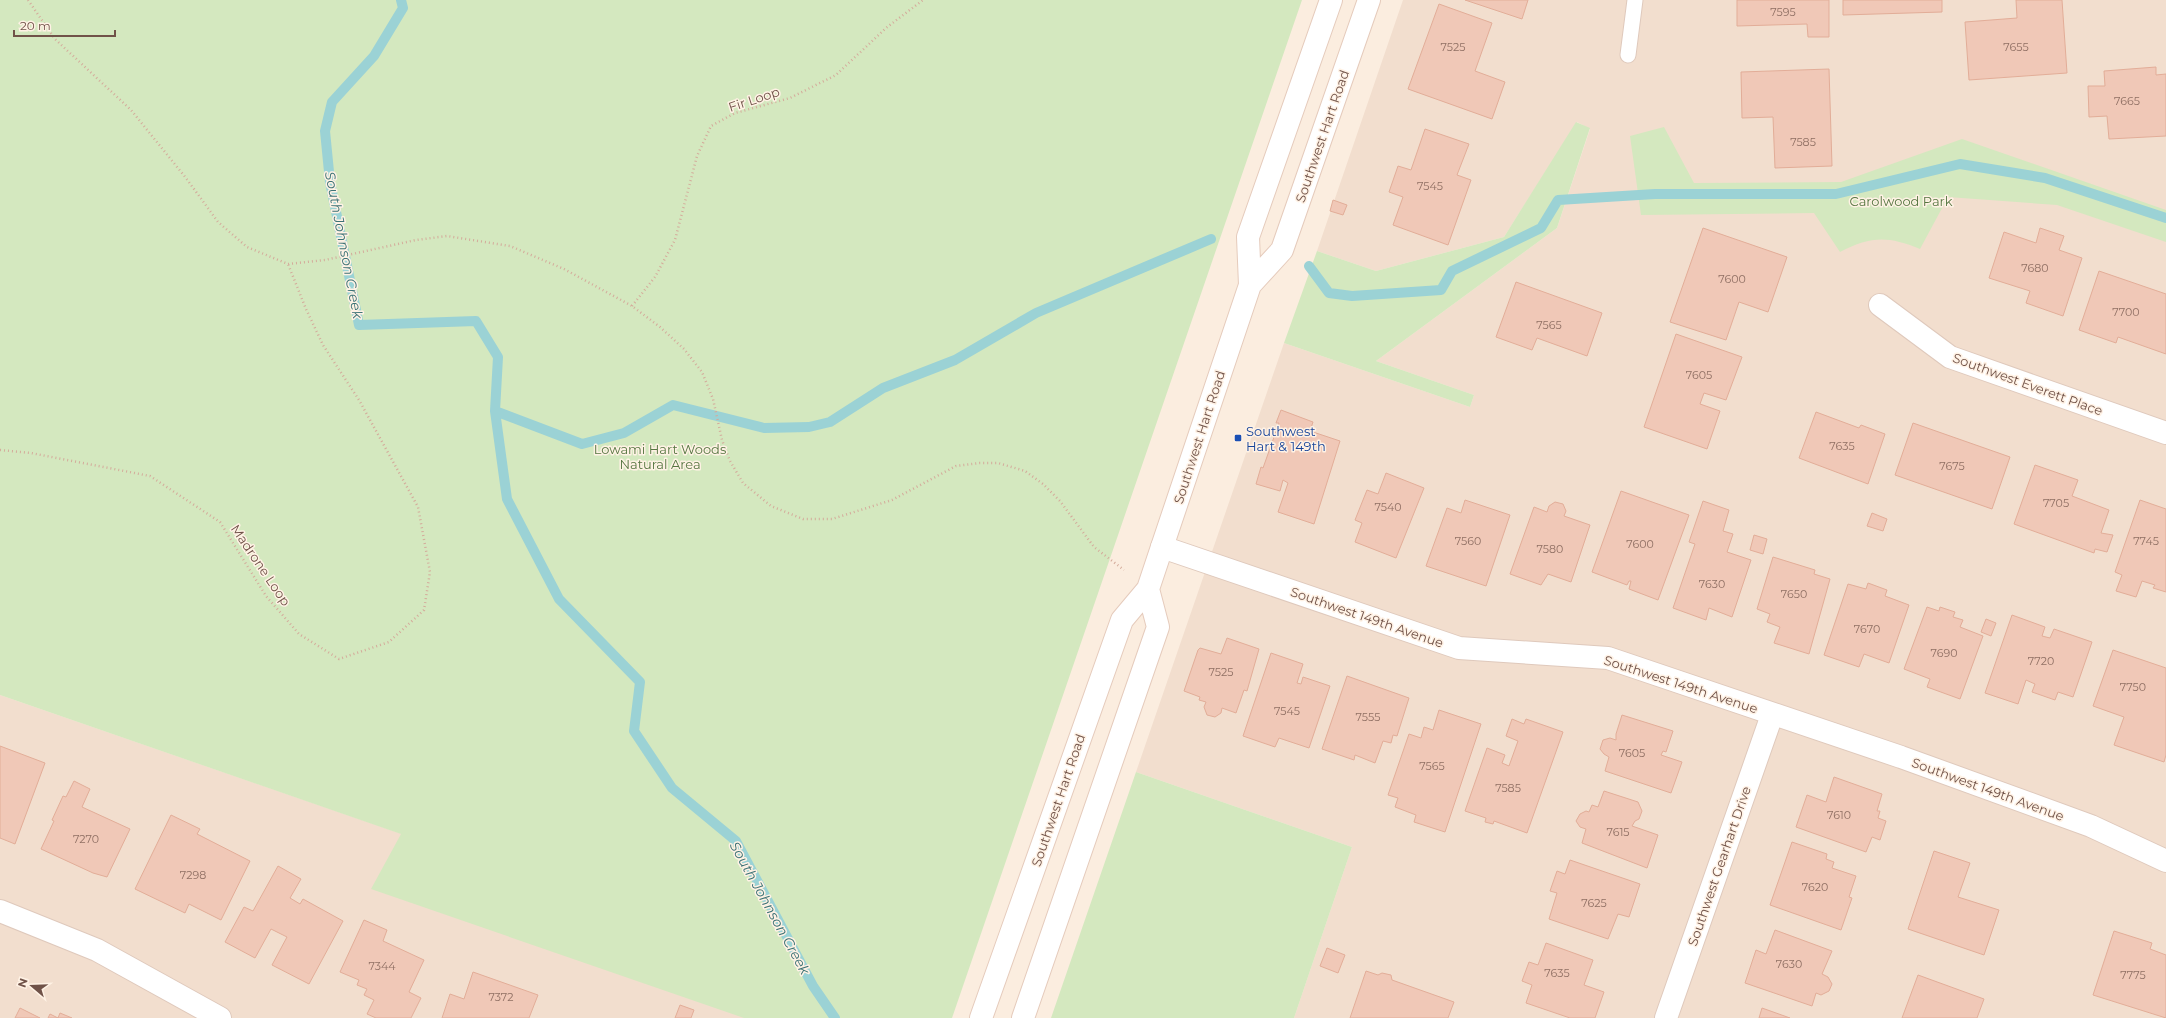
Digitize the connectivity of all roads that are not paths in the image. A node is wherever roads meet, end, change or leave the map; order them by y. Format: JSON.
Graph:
{"nodes":[{"id":1,"x":1331,"y":0,"type":"edge"},
{"id":2,"x":1369,"y":0,"type":"edge"},
{"id":3,"x":1635,"y":0,"type":"edge"},
{"id":4,"x":1628,"y":55,"type":"dead end"},
{"id":5,"x":1250,"y":285,"type":"junction"},
{"id":6,"x":1880,"y":305,"type":"dead end"},
{"id":7,"x":2166,"y":433,"type":"edge"},
{"id":8,"x":1162,"y":547,"type":"junction"},
{"id":9,"x":1148,"y":589,"type":"junction"},
{"id":10,"x":1772,"y":715,"type":"junction"},
{"id":11,"x":2166,"y":861,"type":"edge"},
{"id":12,"x":0,"y":910,"type":"edge"},
{"id":13,"x":984,"y":1011,"type":"edge"},
{"id":14,"x":1023,"y":1017,"type":"edge"},
{"id":15,"x":220,"y":1018,"type":"edge"},
{"id":16,"x":1666,"y":1018,"type":"edge"}],
"edges":[{"from":1,"to":5,"type":"street","name":"Southwest Hart Road"},
{"from":2,"to":5,"type":"street","name":"Southwest Hart Road"},
{"from":3,"to":4,"type":"lane"},
{"from":5,"to":8,"type":"street","name":"Southwest Hart Road"},
{"from":6,"to":7,"type":"street","name":"Southwest Everett Place"},
{"from":8,"to":9,"type":"street","name":"Southwest Hart Road"},
{"from":8,"to":10,"type":"street","name":"Southwest 149th Avenue"},
{"from":9,"to":13,"type":"street","name":"Southwest Hart Road"},
{"from":9,"to":14,"type":"street"},
{"from":10,"to":11,"type":"street","name":"Southwest 149th Avenue"},
{"from":10,"to":16,"type":"street","name":"Southwest Gearhart Drive"},
{"from":12,"to":15,"type":"street"}]}
